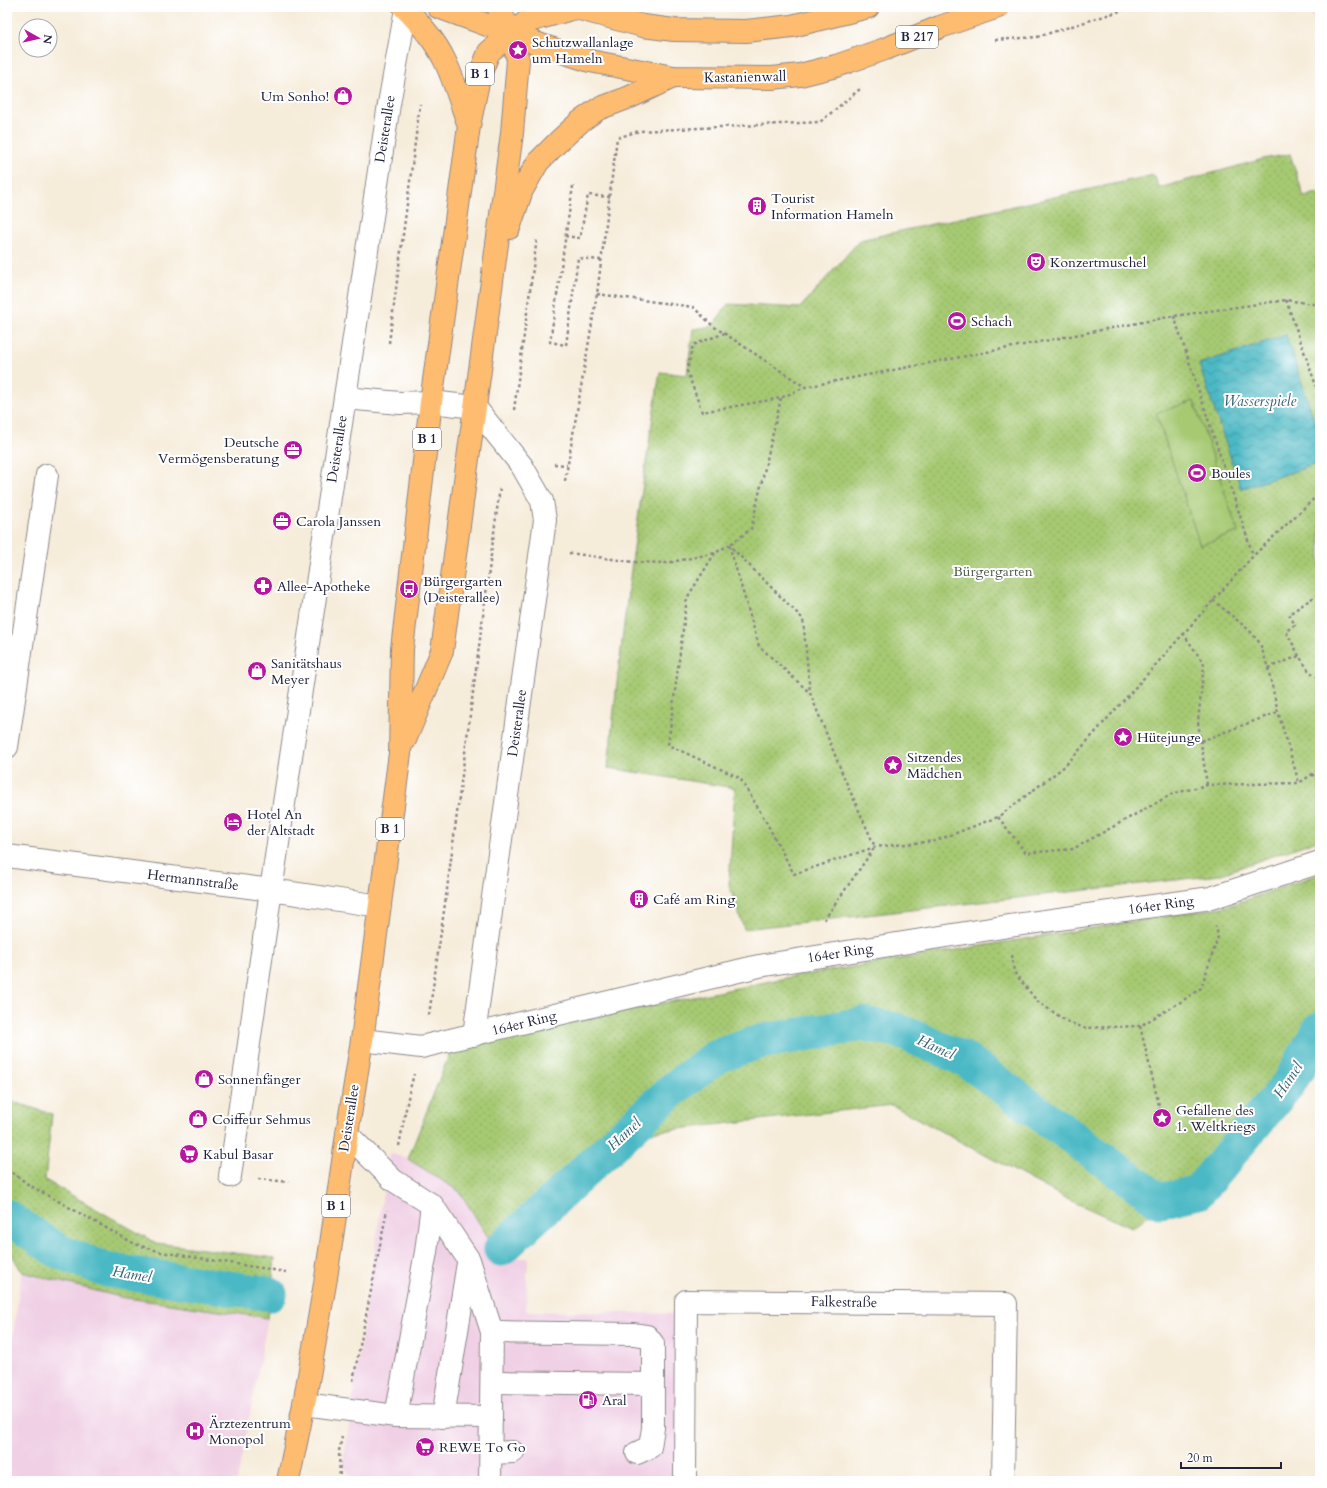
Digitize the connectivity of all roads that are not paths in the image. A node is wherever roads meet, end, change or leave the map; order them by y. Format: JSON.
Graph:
{"nodes":[{"id":1,"x":438,"y":7,"type":"edge"},
{"id":2,"x":498,"y":7,"type":"edge"},
{"id":3,"x":868,"y":7,"type":"edge"},
{"id":4,"x":998,"y":7,"type":"edge"},
{"id":5,"x":405,"y":8,"type":"edge"},
{"id":6,"x":573,"y":8,"type":"edge"},
{"id":7,"x":511,"y":33,"type":"junction"},
{"id":8,"x":673,"y":77,"type":"junction"},
{"id":9,"x":469,"y":126,"type":"junction"},
{"id":10,"x":493,"y":277,"type":"junction"},
{"id":11,"x":345,"y":398,"type":"junction"},
{"id":12,"x":431,"y":402,"type":"junction"},
{"id":13,"x":476,"y":407,"type":"junction"},
{"id":14,"x":47,"y":476,"type":"dead end"},
{"id":15,"x":7,"y":747,"type":"edge"},
{"id":16,"x":400,"y":753,"type":"junction"},
{"id":17,"x":7,"y":856,"type":"edge"},
{"id":18,"x":1320,"y":862,"type":"edge"},
{"id":19,"x":271,"y":890,"type":"junction"},
{"id":20,"x":380,"y":906,"type":"junction"},
{"id":21,"x":474,"y":1035,"type":"junction"},
{"id":22,"x":362,"y":1040,"type":"junction"},
{"id":23,"x":346,"y":1134,"type":"junction"},
{"id":24,"x":230,"y":1176,"type":"dead end"},
{"id":25,"x":432,"y":1205,"type":"junction"},
{"id":26,"x":468,"y":1260,"type":"junction"},
{"id":27,"x":500,"y":1332,"type":"junction"},
{"id":28,"x":492,"y":1382,"type":"junction"},
{"id":29,"x":654,"y":1384,"type":"junction"},
{"id":30,"x":304,"y":1404,"type":"junction"},
{"id":31,"x":396,"y":1416,"type":"junction"},
{"id":32,"x":442,"y":1417,"type":"junction"},
{"id":33,"x":491,"y":1417,"type":"junction"},
{"id":34,"x":513,"y":1452,"type":"dead end"},
{"id":35,"x":491,"y":1453,"type":"junction"},
{"id":36,"x":637,"y":1453,"type":"dead end"},
{"id":37,"x":288,"y":1481,"type":"edge"},
{"id":38,"x":490,"y":1481,"type":"edge"},
{"id":39,"x":685,"y":1481,"type":"edge"},
{"id":40,"x":1004,"y":1481,"type":"edge"}],
"edges":[{"from":1,"to":7,"type":"main road","name":"Kastanienwall"},
{"from":2,"to":7,"type":"main road","name":"Deisterallee","number":"B 1"},
{"from":3,"to":6,"type":"main road"},
{"from":4,"to":8,"type":"main road","name":"Kastanienwall","number":"B 217"},
{"from":5,"to":9,"type":"main road"},
{"from":5,"to":11,"type":"street","name":"Deisterallee"},
{"from":6,"to":7,"type":"main road","name":"Deisterallee","number":"B 1"},
{"from":7,"to":8,"type":"main road","name":"Kastanienwall","number":"B 217"},
{"from":7,"to":9,"type":"main road","name":"Deisterallee","number":"B 1"},
{"from":7,"to":10,"type":"main road","name":"Deisterallee","number":"B 1"},
{"from":8,"to":10,"type":"main road"},
{"from":9,"to":12,"type":"main road","name":"Deisterallee","number":"B 1"},
{"from":10,"to":13,"type":"main road","name":"Deisterallee","number":"B 1"},
{"from":11,"to":12,"type":"street"},
{"from":11,"to":19,"type":"street","name":"Deisterallee"},
{"from":12,"to":13,"type":"street"},
{"from":12,"to":16,"type":"main road","name":"Deisterallee","number":"B 1"},
{"from":13,"to":16,"type":"main road","name":"Deisterallee","number":"B 1"},
{"from":13,"to":21,"type":"street","name":"Deisterallee"},
{"from":14,"to":15,"type":"street"},
{"from":16,"to":20,"type":"main road","name":"Deisterallee","number":"B 1"},
{"from":17,"to":19,"type":"street","name":"Hermannstraße"},
{"from":18,"to":21,"type":"street","name":"164er Ring"},
{"from":19,"to":20,"type":"street","name":"Hermannstraße"},
{"from":19,"to":24,"type":"street","name":"Deisterallee"},
{"from":20,"to":22,"type":"main road","name":"Deisterallee","number":"B 1"},
{"from":21,"to":22,"type":"street","name":"164er Ring"},
{"from":22,"to":23,"type":"main road","name":"Deisterallee","number":"B 1"},
{"from":23,"to":25,"type":"street"},
{"from":23,"to":30,"type":"main road","name":"Deisterallee","number":"B 1"},
{"from":25,"to":26,"type":"street"},
{"from":25,"to":31,"type":"street"},
{"from":26,"to":27,"type":"street"},
{"from":26,"to":32,"type":"street"},
{"from":27,"to":28,"type":"street"},
{"from":27,"to":29,"type":"street"},
{"from":28,"to":29,"type":"street"},
{"from":28,"to":33,"type":"street"},
{"from":29,"to":36,"type":"street"},
{"from":30,"to":31,"type":"street"},
{"from":30,"to":37,"type":"main road","name":"Deisterallee","number":"B 1"},
{"from":31,"to":32,"type":"street"},
{"from":32,"to":33,"type":"street"},
{"from":33,"to":35,"type":"street"},
{"from":34,"to":35,"type":"street"},
{"from":35,"to":38,"type":"street"},
{"from":39,"to":40,"type":"street","name":"Falkestraße"}]}
